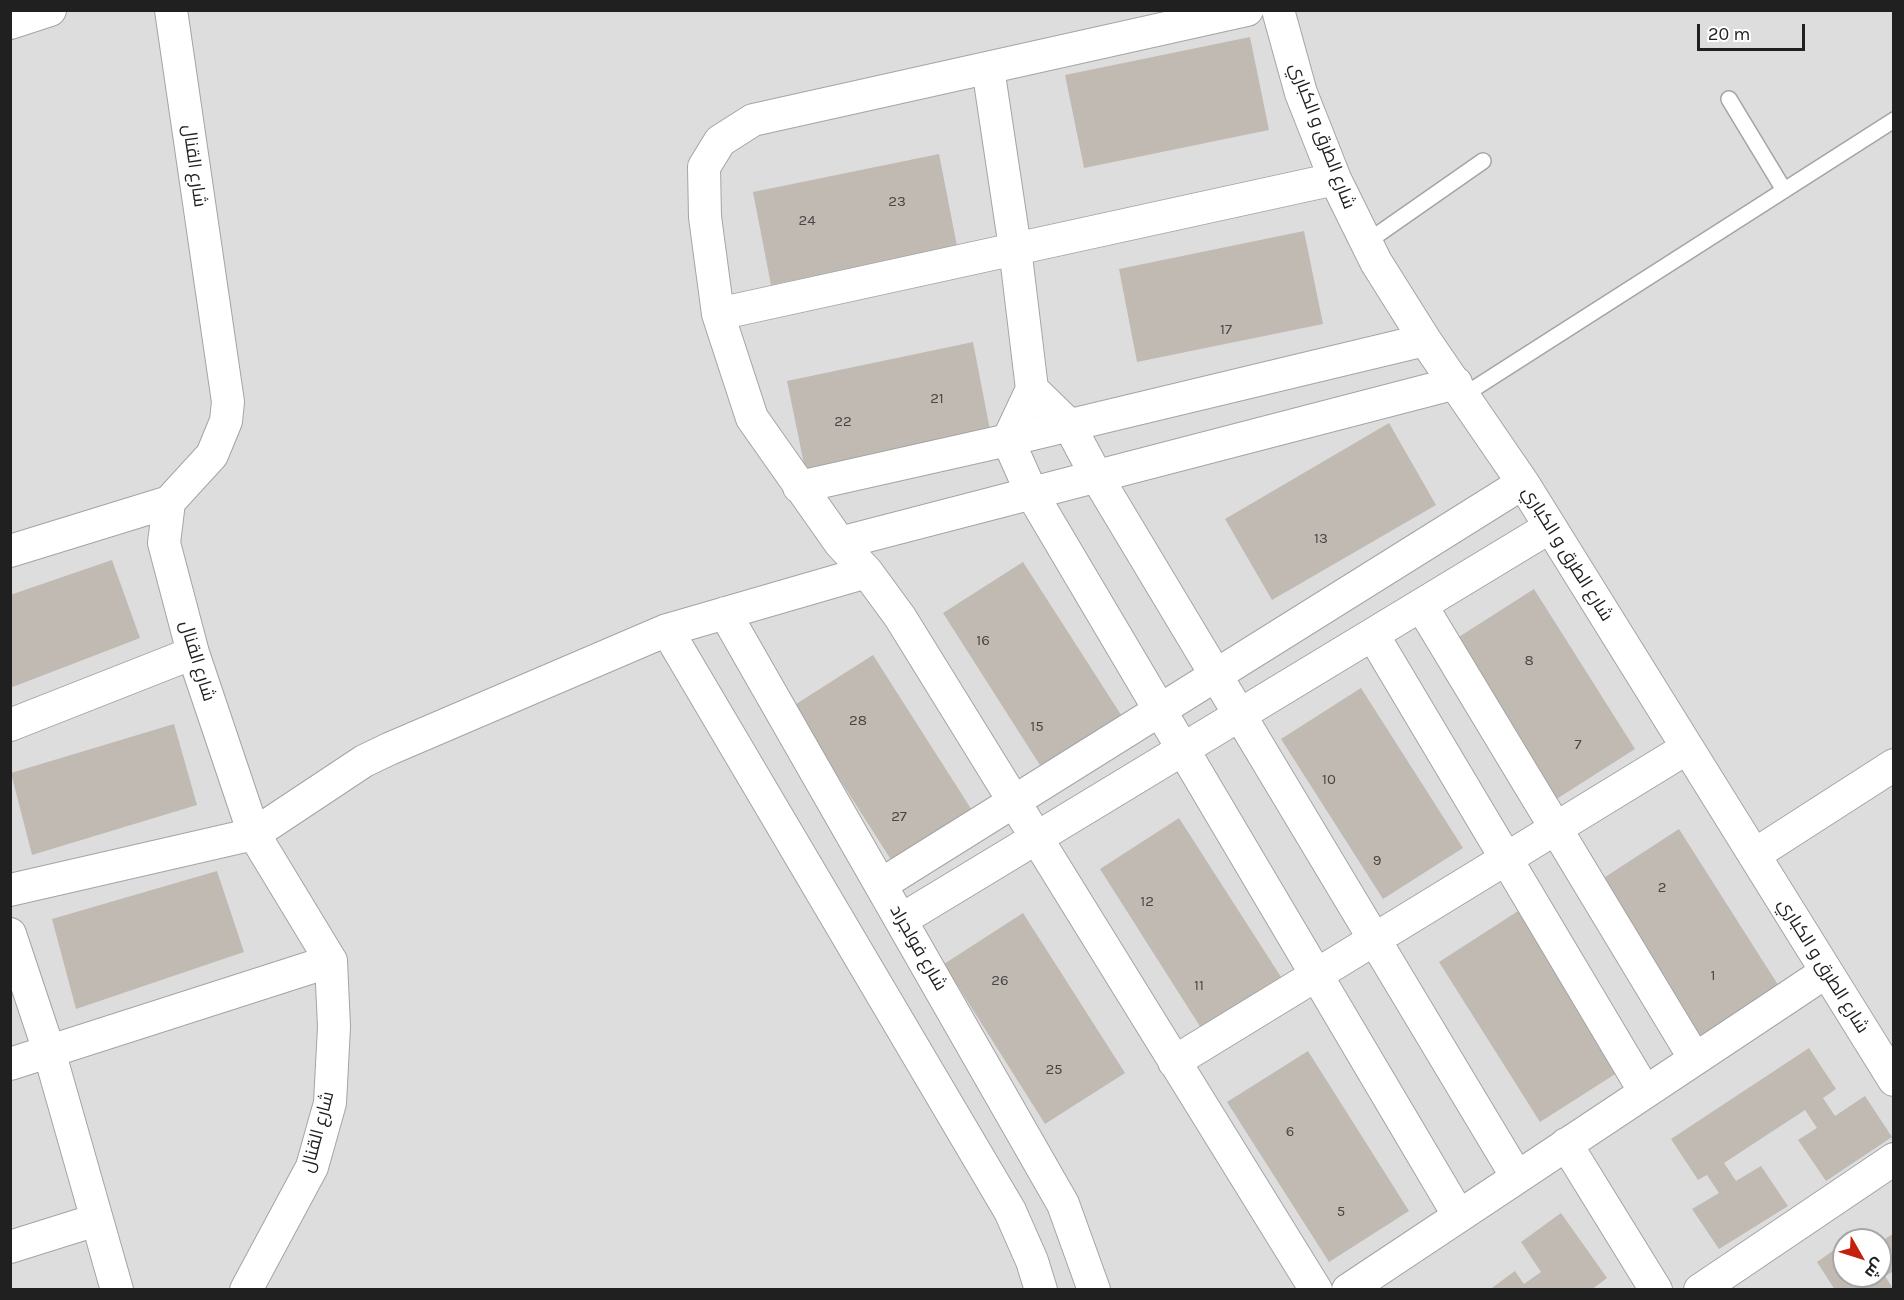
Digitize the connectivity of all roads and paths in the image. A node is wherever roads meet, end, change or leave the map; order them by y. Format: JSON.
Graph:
{"nodes":[{"id":1,"x":50,"y":10,"type":"edge"},
{"id":2,"x":171,"y":10,"type":"edge"},
{"id":3,"x":1247,"y":10,"type":"edge"},
{"id":4,"x":1278,"y":10,"type":"edge"},
{"id":5,"x":10,"y":23,"type":"edge"},
{"id":6,"x":988,"y":68,"type":"junction"},
{"id":7,"x":1729,"y":99,"type":"dead end"},
{"id":8,"x":1893,"y":120,"type":"edge"},
{"id":9,"x":1484,"y":161,"type":"dead end"},
{"id":10,"x":1335,"y":179,"type":"junction"},
{"id":11,"x":1784,"y":190,"type":"junction"},
{"id":12,"x":1366,"y":242,"type":"junction"},
{"id":13,"x":1015,"y":248,"type":"junction"},
{"id":14,"x":718,"y":314,"type":"junction"},
{"id":15,"x":1425,"y":340,"type":"junction"},
{"id":16,"x":1032,"y":389,"type":"junction"},
{"id":17,"x":1460,"y":389,"type":"junction"},
{"id":18,"x":1069,"y":425,"type":"junction"},
{"id":19,"x":1008,"y":440,"type":"junction"},
{"id":20,"x":1097,"y":477,"type":"junction"},
{"id":21,"x":1523,"y":483,"type":"junction"},
{"id":22,"x":799,"y":487,"type":"junction"},
{"id":23,"x":1032,"y":494,"type":"junction"},
{"id":24,"x":169,"y":502,"type":"junction"},
{"id":25,"x":1550,"y":527,"type":"junction"},
{"id":26,"x":840,"y":543,"type":"junction"},
{"id":27,"x":10,"y":551,"type":"edge"},
{"id":28,"x":867,"y":572,"type":"junction"},
{"id":29,"x":1421,"y":605,"type":"junction"},
{"id":30,"x":725,"y":613,"type":"junction"},
{"id":31,"x":666,"y":630,"type":"junction"},
{"id":32,"x":1372,"y":635,"type":"junction"},
{"id":33,"x":193,"y":654,"type":"junction"},
{"id":34,"x":1216,"y":675,"type":"junction"},
{"id":35,"x":1161,"y":710,"type":"junction"},
{"id":36,"x":1239,"y":716,"type":"junction"},
{"id":37,"x":10,"y":725,"type":"edge"},
{"id":38,"x":1687,"y":748,"type":"junction"},
{"id":39,"x":1183,"y":750,"type":"junction"},
{"id":40,"x":1893,"y":765,"type":"edge"},
{"id":41,"x":1014,"y":801,"type":"junction"},
{"id":42,"x":1556,"y":828,"type":"junction"},
{"id":43,"x":254,"y":834,"type":"junction"},
{"id":44,"x":1036,"y":838,"type":"junction"},
{"id":45,"x":1754,"y":855,"type":"junction"},
{"id":46,"x":1506,"y":858,"type":"junction"},
{"id":47,"x":882,"y":884,"type":"junction"},
{"id":48,"x":10,"y":890,"type":"edge"},
{"id":49,"x":901,"y":920,"type":"junction"},
{"id":50,"x":10,"y":933,"type":"edge"},
{"id":51,"x":1374,"y":939,"type":"junction"},
{"id":52,"x":331,"y":961,"type":"junction"},
{"id":53,"x":1826,"y":972,"type":"junction"},
{"id":54,"x":1316,"y":975,"type":"junction"},
{"id":55,"x":49,"y":1051,"type":"junction"},
{"id":56,"x":1695,"y":1059,"type":"junction"},
{"id":57,"x":1174,"y":1062,"type":"junction"},
{"id":58,"x":10,"y":1064,"type":"edge"},
{"id":59,"x":1893,"y":1080,"type":"edge"},
{"id":60,"x":1645,"y":1092,"type":"junction"},
{"id":61,"x":1566,"y":1144,"type":"junction"},
{"id":62,"x":1893,"y":1159,"type":"edge"},
{"id":63,"x":1517,"y":1177,"type":"junction"},
{"id":64,"x":1459,"y":1216,"type":"junction"},
{"id":65,"x":96,"y":1220,"type":"junction"},
{"id":66,"x":10,"y":1246,"type":"edge"},
{"id":67,"x":1391,"y":1278,"type":"edge"},
{"id":68,"x":1716,"y":1285,"type":"edge"},
{"id":69,"x":117,"y":1290,"type":"edge"},
{"id":70,"x":246,"y":1290,"type":"edge"},
{"id":71,"x":1041,"y":1290,"type":"edge"},
{"id":72,"x":1094,"y":1290,"type":"edge"},
{"id":73,"x":1316,"y":1290,"type":"edge"},
{"id":74,"x":1348,"y":1290,"type":"edge"},
{"id":75,"x":1656,"y":1290,"type":"edge"}],
"edges":[{"from":1,"to":5,"type":"street"},
{"from":2,"to":24,"type":"street","name":"شارع القنال"},
{"from":3,"to":6,"type":"street"},
{"from":4,"to":10,"type":"street","name":"شارع الطرق و الكباري"},
{"from":6,"to":13,"type":"street"},
{"from":6,"to":14,"type":"street"},
{"from":7,"to":11,"type":"lane"},
{"from":8,"to":11,"type":"lane"},
{"from":9,"to":12,"type":"lane"},
{"from":10,"to":12,"type":"street","name":"شارع الطرق و الكباري"},
{"from":10,"to":13,"type":"street"},
{"from":11,"to":17,"type":"lane"},
{"from":12,"to":15,"type":"street","name":"شارع الطرق و الكباري"},
{"from":13,"to":14,"type":"street"},
{"from":13,"to":16,"type":"street"},
{"from":14,"to":22,"type":"street"},
{"from":15,"to":17,"type":"street","name":"شارع الطرق و الكباري"},
{"from":15,"to":18,"type":"street"},
{"from":16,"to":18,"type":"street"},
{"from":16,"to":19,"type":"street"},
{"from":17,"to":20,"type":"street"},
{"from":17,"to":21,"type":"street","name":"شارع الطرق و الكباري"},
{"from":18,"to":19,"type":"street"},
{"from":18,"to":20,"type":"street"},
{"from":19,"to":22,"type":"street"},
{"from":19,"to":23,"type":"street"},
{"from":20,"to":23,"type":"street"},
{"from":20,"to":34,"type":"street"},
{"from":21,"to":25,"type":"street","name":"شارع الطرق و الكباري"},
{"from":21,"to":34,"type":"street"},
{"from":22,"to":26,"type":"street"},
{"from":23,"to":26,"type":"street"},
{"from":23,"to":35,"type":"street"},
{"from":24,"to":27,"type":"street"},
{"from":24,"to":33,"type":"street","name":"شارع القنال"},
{"from":25,"to":29,"type":"street"},
{"from":25,"to":38,"type":"street","name":"شارع الطرق و الكباري"},
{"from":26,"to":28,"type":"street"},
{"from":28,"to":30,"type":"street"},
{"from":28,"to":41,"type":"street"},
{"from":29,"to":32,"type":"street"},
{"from":29,"to":42,"type":"street"},
{"from":30,"to":31,"type":"street"},
{"from":30,"to":47,"type":"street","name":"شارع فولجراد"},
{"from":31,"to":43,"type":"street"},
{"from":31,"to":71,"type":"street"},
{"from":32,"to":36,"type":"street"},
{"from":32,"to":46,"type":"street"},
{"from":33,"to":37,"type":"street"},
{"from":33,"to":43,"type":"street","name":"شارع القنال"},
{"from":34,"to":35,"type":"street"},
{"from":34,"to":36,"type":"street"},
{"from":35,"to":39,"type":"street"},
{"from":35,"to":41,"type":"street"},
{"from":36,"to":39,"type":"street"},
{"from":36,"to":51,"type":"street"},
{"from":38,"to":42,"type":"street"},
{"from":38,"to":45,"type":"street","name":"شارع الطرق و الكباري"},
{"from":39,"to":44,"type":"street"},
{"from":39,"to":54,"type":"street"},
{"from":40,"to":45,"type":"street"},
{"from":41,"to":44,"type":"street"},
{"from":41,"to":47,"type":"street"},
{"from":42,"to":46,"type":"street"},
{"from":42,"to":56,"type":"street"},
{"from":43,"to":48,"type":"street"},
{"from":43,"to":52,"type":"street","name":"شارع القنال"},
{"from":44,"to":49,"type":"street"},
{"from":44,"to":57,"type":"street"},
{"from":45,"to":53,"type":"street","name":"شارع الطرق و الكباري"},
{"from":46,"to":51,"type":"street"},
{"from":46,"to":60,"type":"street"},
{"from":47,"to":49,"type":"street","name":"شارع فولجراد"},
{"from":49,"to":72,"type":"street","name":"شارع فولجراد"},
{"from":50,"to":55,"type":"street"},
{"from":51,"to":54,"type":"street"},
{"from":51,"to":63,"type":"street"},
{"from":52,"to":55,"type":"street"},
{"from":52,"to":70,"type":"street","name":"شارع القنال"},
{"from":53,"to":56,"type":"street"},
{"from":53,"to":59,"type":"street","name":"شارع الطرق و الكباري"},
{"from":54,"to":57,"type":"street"},
{"from":54,"to":64,"type":"street"},
{"from":55,"to":58,"type":"street"},
{"from":55,"to":65,"type":"street"},
{"from":56,"to":60,"type":"street"},
{"from":57,"to":73,"type":"street"},
{"from":60,"to":61,"type":"street"},
{"from":61,"to":63,"type":"street"},
{"from":61,"to":75,"type":"street"},
{"from":62,"to":68,"type":"street"},
{"from":63,"to":64,"type":"street"},
{"from":64,"to":67,"type":"street"},
{"from":65,"to":66,"type":"street"},
{"from":65,"to":69,"type":"street"},
{"from":67,"to":74,"type":"street"}]}
